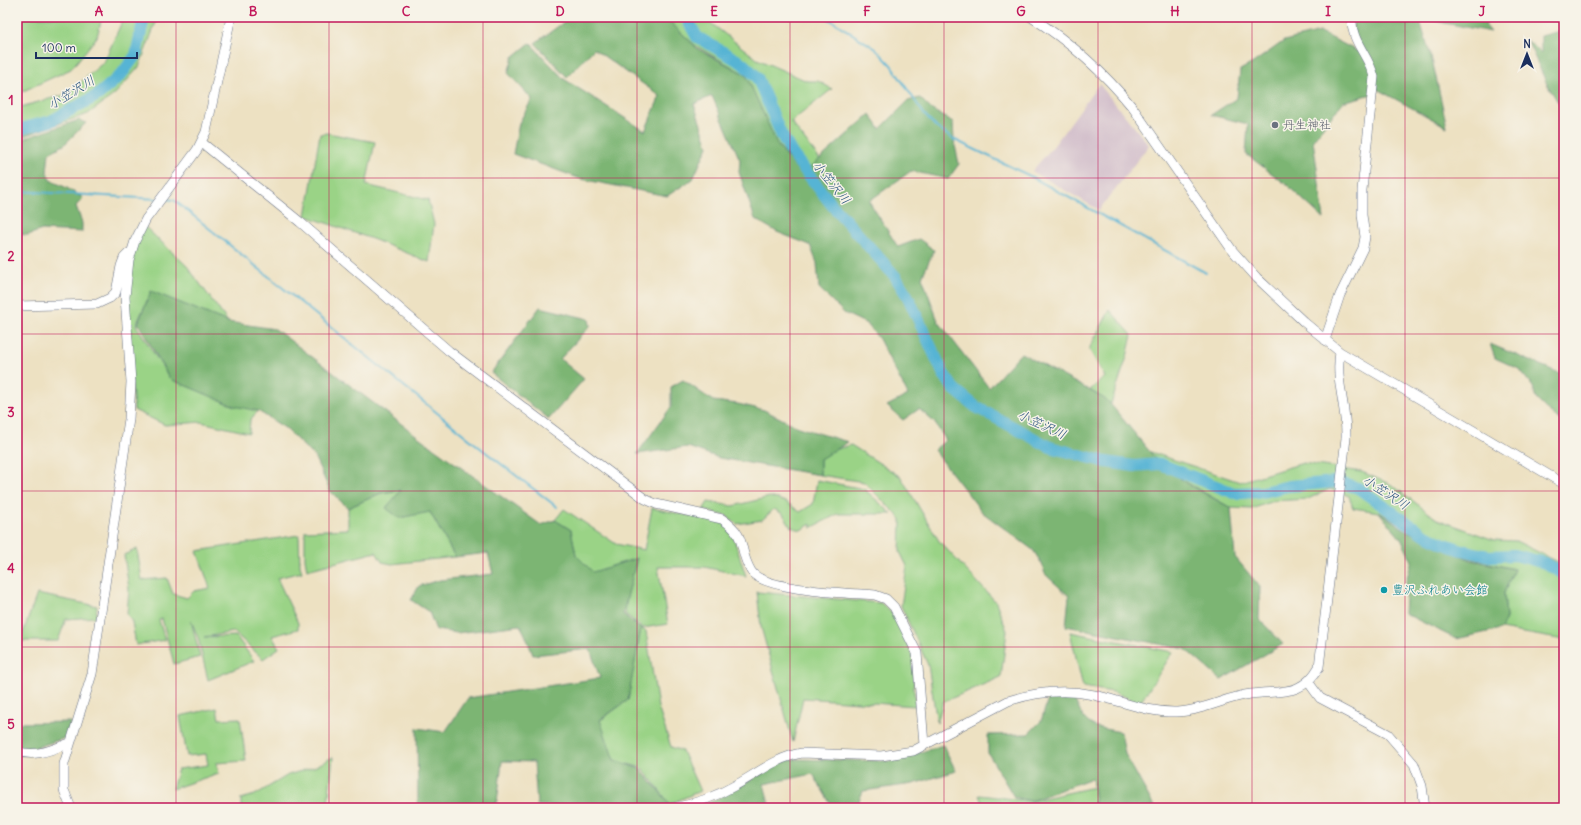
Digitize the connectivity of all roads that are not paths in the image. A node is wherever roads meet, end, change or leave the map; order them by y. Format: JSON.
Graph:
{"nodes":[{"id":1,"x":231,"y":17,"type":"edge"},
{"id":2,"x":1031,"y":17,"type":"edge"},
{"id":3,"x":1352,"y":17,"type":"edge"},
{"id":4,"x":201,"y":142,"type":"junction"},
{"id":5,"x":132,"y":249,"type":"junction"},
{"id":6,"x":17,"y":306,"type":"edge"},
{"id":7,"x":1325,"y":340,"type":"junction"},
{"id":8,"x":1340,"y":352,"type":"junction"},
{"id":9,"x":1564,"y":484,"type":"edge"},
{"id":10,"x":1309,"y":683,"type":"junction"},
{"id":11,"x":70,"y":743,"type":"junction"},
{"id":12,"x":924,"y":745,"type":"junction"},
{"id":13,"x":17,"y":751,"type":"edge"},
{"id":14,"x":71,"y":808,"type":"edge"},
{"id":15,"x":673,"y":808,"type":"edge"},
{"id":16,"x":1425,"y":808,"type":"edge"}],
"edges":[{"from":1,"to":4,"type":"street"},
{"from":2,"to":7,"type":"street"},
{"from":3,"to":7,"type":"street"},
{"from":4,"to":5,"type":"street"},
{"from":4,"to":12,"type":"street"},
{"from":5,"to":6,"type":"street"},
{"from":5,"to":11,"type":"street"},
{"from":7,"to":8,"type":"street"},
{"from":8,"to":9,"type":"street"},
{"from":8,"to":10,"type":"street"},
{"from":10,"to":12,"type":"street"},
{"from":10,"to":16,"type":"street"},
{"from":11,"to":13,"type":"street"},
{"from":11,"to":14,"type":"street"},
{"from":12,"to":15,"type":"street"}]}
